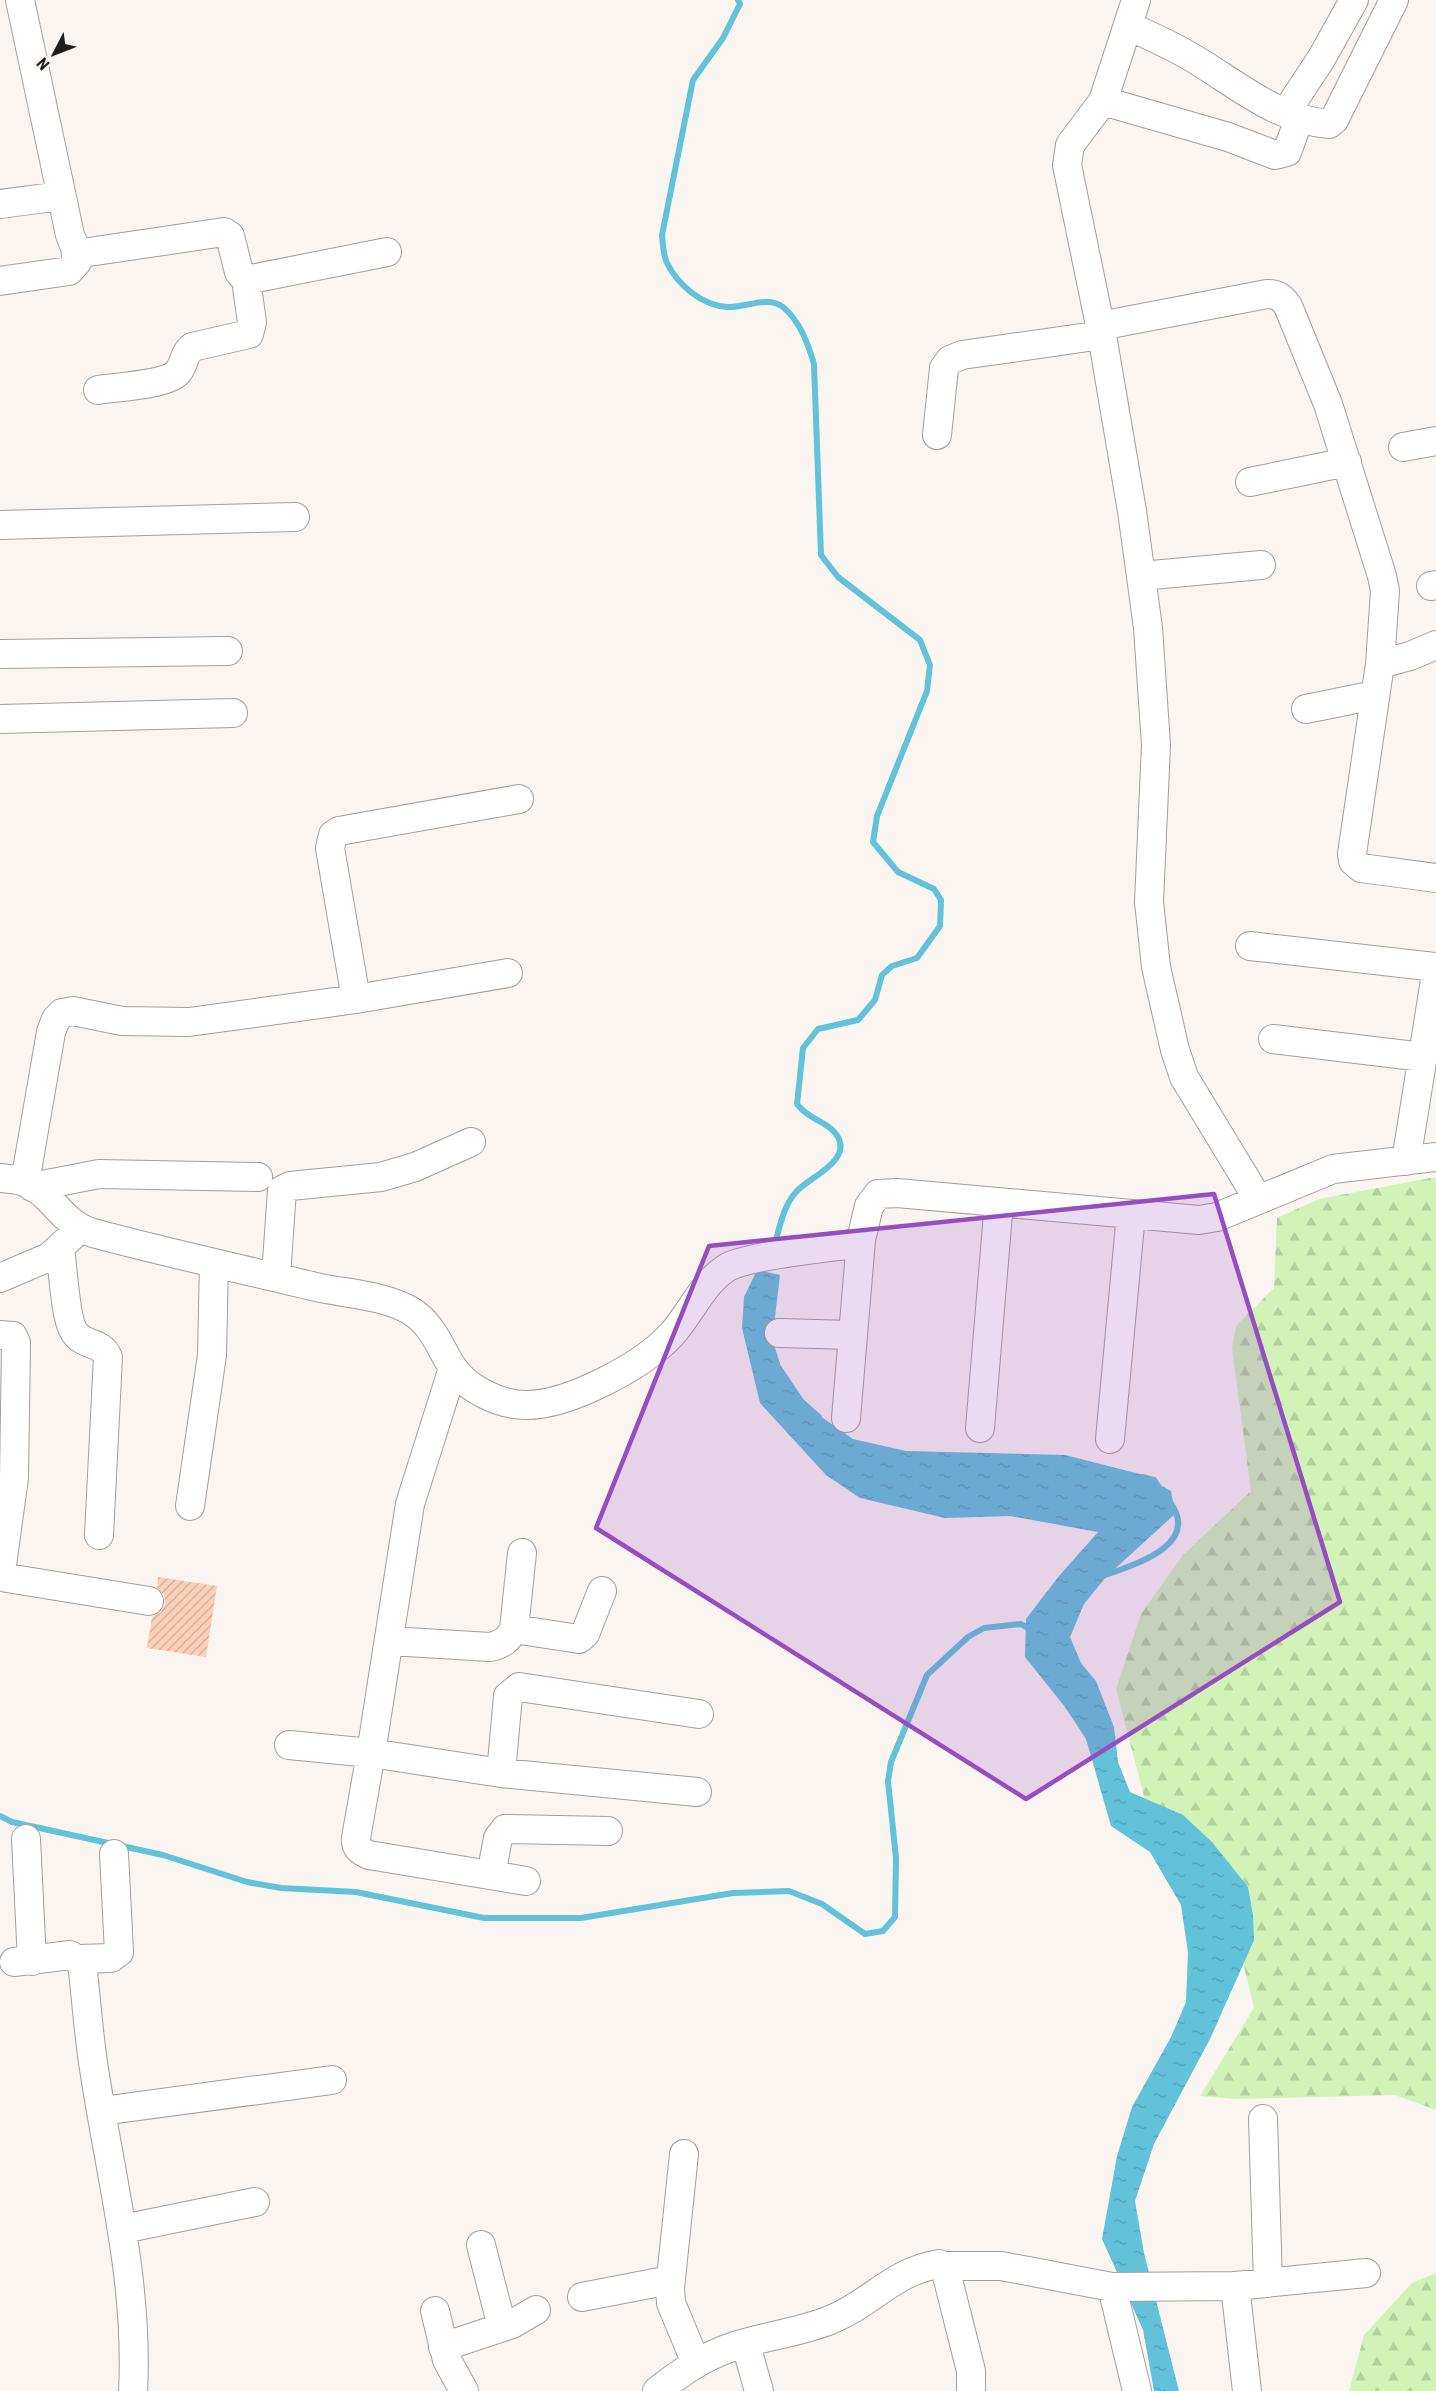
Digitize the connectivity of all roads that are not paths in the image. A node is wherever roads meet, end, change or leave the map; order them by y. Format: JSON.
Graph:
{"nodes":[{"id":1,"x":20,"y":0,"type":"edge"},
{"id":2,"x":1354,"y":0,"type":"edge"},
{"id":3,"x":1394,"y":0,"type":"edge"},
{"id":4,"x":1132,"y":13,"type":"edge"},
{"id":5,"x":1103,"y":101,"type":"junction"},
{"id":6,"x":1292,"y":115,"type":"junction"},
{"id":7,"x":61,"y":196,"type":"junction"},
{"id":8,"x":0,"y":204,"type":"edge"},
{"id":9,"x":75,"y":247,"type":"junction"},
{"id":10,"x":387,"y":252,"type":"dead end"},
{"id":11,"x":246,"y":280,"type":"junction"},
{"id":12,"x":0,"y":281,"type":"edge"},
{"id":13,"x":1101,"y":330,"type":"junction"},
{"id":14,"x":98,"y":390,"type":"dead end"},
{"id":15,"x":937,"y":435,"type":"dead end"},
{"id":16,"x":1436,"y":441,"type":"edge"},
{"id":17,"x":1403,"y":447,"type":"dead end"},
{"id":18,"x":1347,"y":462,"type":"junction"},
{"id":19,"x":1250,"y":482,"type":"dead end"},
{"id":20,"x":295,"y":517,"type":"dead end"},
{"id":21,"x":0,"y":525,"type":"edge"},
{"id":22,"x":1261,"y":565,"type":"dead end"},
{"id":23,"x":1141,"y":576,"type":"junction"},
{"id":24,"x":1436,"y":645,"type":"edge"},
{"id":25,"x":228,"y":651,"type":"dead end"},
{"id":26,"x":0,"y":654,"type":"edge"},
{"id":27,"x":1380,"y":664,"type":"junction"},
{"id":28,"x":1375,"y":695,"type":"junction"},
{"id":29,"x":1306,"y":709,"type":"dead end"},
{"id":30,"x":233,"y":713,"type":"dead end"},
{"id":31,"x":0,"y":719,"type":"edge"},
{"id":32,"x":519,"y":799,"type":"dead end"},
{"id":33,"x":1436,"y":878,"type":"edge"},
{"id":34,"x":1250,"y":946,"type":"dead end"},
{"id":35,"x":1436,"y":967,"type":"edge"},
{"id":36,"x":508,"y":973,"type":"dead end"},
{"id":37,"x":1436,"y":974,"type":"edge"},
{"id":38,"x":356,"y":999,"type":"junction"},
{"id":39,"x":1273,"y":1039,"type":"dead end"},
{"id":40,"x":1423,"y":1057,"type":"junction"},
{"id":41,"x":471,"y":1142,"type":"dead end"},
{"id":42,"x":1436,"y":1157,"type":"edge"},
{"id":43,"x":1406,"y":1161,"type":"junction"},
{"id":44,"x":258,"y":1176,"type":"dead end"},
{"id":45,"x":19,"y":1182,"type":"edge"},
{"id":46,"x":1257,"y":1199,"type":"junction"},
{"id":47,"x":999,"y":1202,"type":"junction"},
{"id":48,"x":1131,"y":1214,"type":"junction"},
{"id":49,"x":69,"y":1239,"type":"junction"},
{"id":50,"x":861,"y":1240,"type":"junction"},
{"id":51,"x":214,"y":1263,"type":"junction"},
{"id":52,"x":276,"y":1276,"type":"junction"},
{"id":53,"x":0,"y":1278,"type":"edge"},
{"id":54,"x":779,"y":1333,"type":"dead end"},
{"id":55,"x":0,"y":1335,"type":"edge"},
{"id":56,"x":853,"y":1335,"type":"junction"},
{"id":57,"x":453,"y":1368,"type":"junction"},
{"id":58,"x":846,"y":1418,"type":"dead end"},
{"id":59,"x":980,"y":1428,"type":"dead end"},
{"id":60,"x":1110,"y":1439,"type":"dead end"},
{"id":61,"x":190,"y":1506,"type":"dead end"},
{"id":62,"x":99,"y":1535,"type":"dead end"},
{"id":63,"x":522,"y":1553,"type":"dead end"},
{"id":64,"x":1,"y":1575,"type":"edge"},
{"id":65,"x":602,"y":1591,"type":"dead end"},
{"id":66,"x":149,"y":1601,"type":"dead end"},
{"id":67,"x":514,"y":1629,"type":"junction"},
{"id":68,"x":390,"y":1641,"type":"junction"},
{"id":69,"x":699,"y":1714,"type":"dead end"},
{"id":70,"x":289,"y":1745,"type":"dead end"},
{"id":71,"x":371,"y":1753,"type":"junction"},
{"id":72,"x":501,"y":1773,"type":"junction"},
{"id":73,"x":697,"y":1792,"type":"dead end"},
{"id":74,"x":608,"y":1831,"type":"dead end"},
{"id":75,"x":26,"y":1839,"type":"dead end"},
{"id":76,"x":114,"y":1854,"type":"dead end"},
{"id":77,"x":491,"y":1875,"type":"junction"},
{"id":78,"x":526,"y":1881,"type":"dead end"},
{"id":79,"x":80,"y":1959,"type":"junction"},
{"id":80,"x":332,"y":2080,"type":"dead end"},
{"id":81,"x":102,"y":2111,"type":"junction"},
{"id":82,"x":1263,"y":2119,"type":"dead end"},
{"id":83,"x":684,"y":2154,"type":"dead end"},
{"id":84,"x":255,"y":2202,"type":"dead end"},
{"id":85,"x":123,"y":2229,"type":"junction"},
{"id":86,"x":481,"y":2245,"type":"dead end"},
{"id":87,"x":944,"y":2266,"type":"junction"},
{"id":88,"x":1366,"y":2274,"type":"dead end"},
{"id":89,"x":670,"y":2280,"type":"junction"},
{"id":90,"x":1268,"y":2283,"type":"junction"},
{"id":91,"x":1235,"y":2286,"type":"junction"},
{"id":92,"x":1115,"y":2287,"type":"junction"},
{"id":93,"x":582,"y":2297,"type":"dead end"},
{"id":94,"x":536,"y":2310,"type":"dead end"},
{"id":95,"x":435,"y":2311,"type":"dead end"},
{"id":96,"x":502,"y":2327,"type":"junction"},
{"id":97,"x":746,"y":2344,"type":"junction"},
{"id":98,"x":443,"y":2347,"type":"junction"},
{"id":99,"x":696,"y":2363,"type":"junction"},
{"id":100,"x":658,"y":2390,"type":"edge"},
{"id":101,"x":133,"y":2391,"type":"edge"},
{"id":102,"x":464,"y":2391,"type":"edge"},
{"id":103,"x":759,"y":2391,"type":"edge"},
{"id":104,"x":971,"y":2391,"type":"edge"},
{"id":105,"x":1137,"y":2391,"type":"edge"},
{"id":106,"x":1247,"y":2391,"type":"edge"}],
"edges":[{"from":1,"to":7,"type":"street"},
{"from":2,"to":6,"type":"street"},
{"from":3,"to":6,"type":"street"},
{"from":4,"to":5,"type":"street"},
{"from":4,"to":6,"type":"street"},
{"from":5,"to":6,"type":"street"},
{"from":5,"to":13,"type":"street"},
{"from":7,"to":8,"type":"street"},
{"from":7,"to":9,"type":"street"},
{"from":9,"to":11,"type":"street"},
{"from":9,"to":12,"type":"street"},
{"from":10,"to":11,"type":"street"},
{"from":11,"to":14,"type":"street"},
{"from":13,"to":15,"type":"street"},
{"from":13,"to":18,"type":"street"},
{"from":13,"to":23,"type":"street"},
{"from":16,"to":17,"type":"street"},
{"from":18,"to":19,"type":"street"},
{"from":18,"to":27,"type":"street"},
{"from":20,"to":21,"type":"street"},
{"from":22,"to":23,"type":"street"},
{"from":23,"to":46,"type":"street"},
{"from":24,"to":27,"type":"street"},
{"from":25,"to":26,"type":"street"},
{"from":27,"to":28,"type":"street"},
{"from":28,"to":29,"type":"street"},
{"from":28,"to":33,"type":"street"},
{"from":30,"to":31,"type":"street"},
{"from":32,"to":38,"type":"street"},
{"from":34,"to":35,"type":"street"},
{"from":36,"to":38,"type":"street"},
{"from":37,"to":40,"type":"street"},
{"from":38,"to":45,"type":"street"},
{"from":39,"to":40,"type":"street"},
{"from":40,"to":43,"type":"street"},
{"from":41,"to":52,"type":"street"},
{"from":42,"to":43,"type":"street"},
{"from":43,"to":46,"type":"street"},
{"from":44,"to":45,"type":"street"},
{"from":45,"to":49,"type":"street"},
{"from":46,"to":48,"type":"street"},
{"from":47,"to":48,"type":"street"},
{"from":47,"to":50,"type":"street"},
{"from":47,"to":59,"type":"street"},
{"from":48,"to":60,"type":"street"},
{"from":49,"to":51,"type":"street"},
{"from":49,"to":53,"type":"street"},
{"from":49,"to":62,"type":"street"},
{"from":50,"to":56,"type":"street"},
{"from":50,"to":57,"type":"street"},
{"from":51,"to":52,"type":"street"},
{"from":51,"to":61,"type":"street"},
{"from":52,"to":57,"type":"street"},
{"from":54,"to":56,"type":"street"},
{"from":55,"to":64,"type":"street"},
{"from":56,"to":58,"type":"street"},
{"from":57,"to":68,"type":"street"},
{"from":63,"to":67,"type":"street"},
{"from":64,"to":66,"type":"street"},
{"from":65,"to":67,"type":"street"},
{"from":67,"to":68,"type":"street"},
{"from":68,"to":71,"type":"street"},
{"from":69,"to":72,"type":"street"},
{"from":70,"to":71,"type":"street"},
{"from":71,"to":72,"type":"street"},
{"from":71,"to":77,"type":"street"},
{"from":72,"to":73,"type":"street"},
{"from":74,"to":77,"type":"street"},
{"from":75,"to":79,"type":"street"},
{"from":76,"to":79,"type":"street"},
{"from":77,"to":78,"type":"street"},
{"from":79,"to":81,"type":"street"},
{"from":80,"to":81,"type":"street"},
{"from":81,"to":85,"type":"street"},
{"from":82,"to":90,"type":"street"},
{"from":83,"to":89,"type":"street"},
{"from":84,"to":85,"type":"street"},
{"from":85,"to":101,"type":"street"},
{"from":86,"to":96,"type":"street"},
{"from":87,"to":92,"type":"street"},
{"from":87,"to":97,"type":"street"},
{"from":87,"to":104,"type":"street"},
{"from":88,"to":90,"type":"street"},
{"from":89,"to":93,"type":"street"},
{"from":89,"to":99,"type":"street"},
{"from":90,"to":91,"type":"street"},
{"from":91,"to":92,"type":"street"},
{"from":91,"to":106,"type":"street"},
{"from":92,"to":105,"type":"street"},
{"from":94,"to":96,"type":"street"},
{"from":95,"to":98,"type":"street"},
{"from":96,"to":98,"type":"street"},
{"from":97,"to":99,"type":"street"},
{"from":97,"to":103,"type":"street"},
{"from":98,"to":102,"type":"street"},
{"from":99,"to":100,"type":"street"}]}
